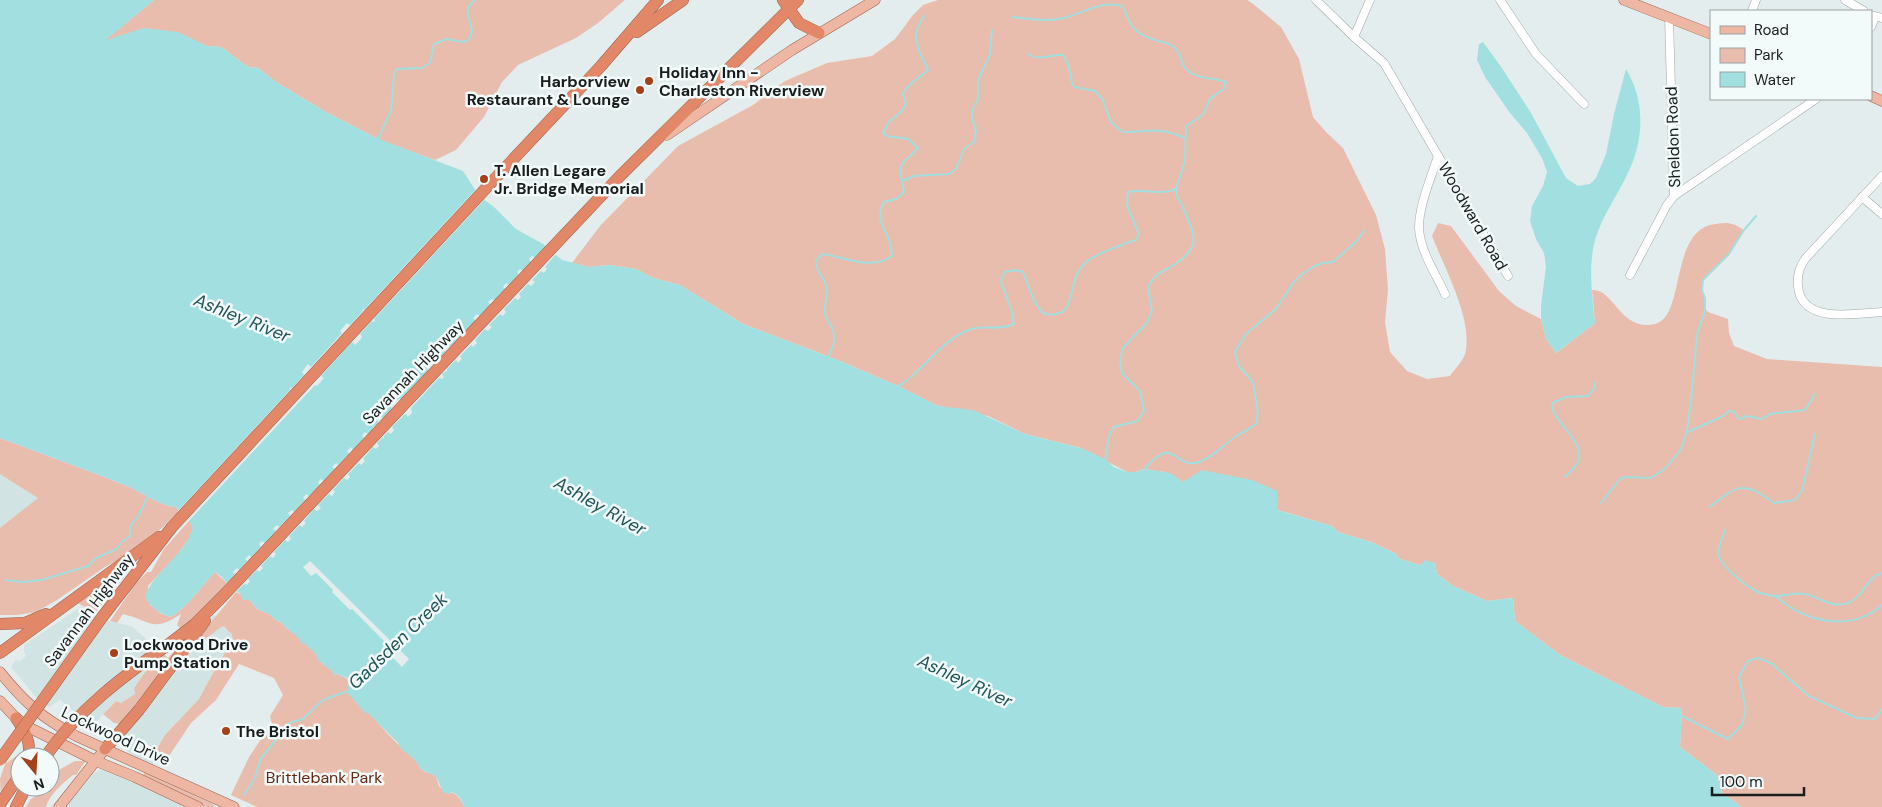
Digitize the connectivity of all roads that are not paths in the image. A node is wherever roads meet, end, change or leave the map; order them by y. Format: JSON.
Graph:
{"nodes":[{"id":1,"x":658,"y":0,"type":"edge"},
{"id":2,"x":683,"y":0,"type":"edge"},
{"id":3,"x":798,"y":0,"type":"edge"},
{"id":4,"x":875,"y":0,"type":"edge"},
{"id":5,"x":1316,"y":0,"type":"edge"},
{"id":6,"x":1370,"y":0,"type":"edge"},
{"id":7,"x":1500,"y":0,"type":"edge"},
{"id":8,"x":1624,"y":0,"type":"edge"},
{"id":9,"x":1845,"y":0,"type":"edge"},
{"id":10,"x":786,"y":5,"type":"edge"},
{"id":11,"x":1862,"y":10,"type":"edge"},
{"id":12,"x":1668,"y":17,"type":"junction"},
{"id":13,"x":819,"y":33,"type":"junction"},
{"id":14,"x":1710,"y":34,"type":"edge"},
{"id":15,"x":1354,"y":37,"type":"junction"},
{"id":16,"x":601,"y":66,"type":"junction"},
{"id":17,"x":1815,"y":100,"type":"edge"},
{"id":18,"x":1584,"y":104,"type":"dead end"},
{"id":19,"x":645,"y":150,"type":"junction"},
{"id":20,"x":1438,"y":156,"type":"junction"},
{"id":21,"x":1882,"y":176,"type":"edge"},
{"id":22,"x":1674,"y":196,"type":"junction"},
{"id":23,"x":1862,"y":197,"type":"junction"},
{"id":24,"x":1882,"y":214,"type":"edge"},
{"id":25,"x":1630,"y":275,"type":"dead end"},
{"id":26,"x":1508,"y":276,"type":"dead end"},
{"id":27,"x":1445,"y":294,"type":"dead end"},
{"id":28,"x":1882,"y":312,"type":"edge"},
{"id":29,"x":174,"y":526,"type":"junction"},
{"id":30,"x":222,"y":597,"type":"junction"},
{"id":31,"x":71,"y":600,"type":"junction"},
{"id":32,"x":0,"y":624,"type":"edge"},
{"id":33,"x":0,"y":652,"type":"edge"},
{"id":34,"x":0,"y":672,"type":"edge"},
{"id":35,"x":0,"y":700,"type":"edge"},
{"id":36,"x":16,"y":718,"type":"junction"},
{"id":37,"x":28,"y":747,"type":"edge"},
{"id":38,"x":53,"y":747,"type":"edge"},
{"id":39,"x":105,"y":749,"type":"junction"},
{"id":40,"x":0,"y":760,"type":"edge"},
{"id":41,"x":96,"y":761,"type":"junction"},
{"id":42,"x":141,"y":766,"type":"junction"},
{"id":43,"x":135,"y":777,"type":"junction"},
{"id":44,"x":10,"y":789,"type":"edge"},
{"id":45,"x":0,"y":804,"type":"edge"},
{"id":46,"x":222,"y":804,"type":"edge"},
{"id":47,"x":59,"y":807,"type":"edge"},
{"id":48,"x":198,"y":807,"type":"edge"},
{"id":49,"x":234,"y":807,"type":"edge"}],
"edges":[{"from":1,"to":16,"type":"highway","name":"Savannah Highway"},
{"from":2,"to":16,"type":"highway"},
{"from":3,"to":10,"type":"highway","name":"Savannah Highway"},
{"from":4,"to":13,"type":"main road"},
{"from":5,"to":15,"type":"street","name":"Woodward Road"},
{"from":6,"to":15,"type":"street"},
{"from":7,"to":18,"type":"street"},
{"from":8,"to":12,"type":"main road"},
{"from":9,"to":11,"type":"street"},
{"from":10,"to":13,"type":"highway"},
{"from":10,"to":19,"type":"highway","name":"Savannah Highway"},
{"from":12,"to":14,"type":"main road"},
{"from":12,"to":22,"type":"street","name":"Sheldon Road"},
{"from":13,"to":19,"type":"main road"},
{"from":15,"to":20,"type":"street","name":"Woodward Road"},
{"from":16,"to":29,"type":"highway","name":"Savannah Highway"},
{"from":17,"to":22,"type":"street"},
{"from":19,"to":30,"type":"highway","name":"Savannah Highway"},
{"from":20,"to":26,"type":"street","name":"Woodward Road"},
{"from":20,"to":27,"type":"street","name":"Woodward Road"},
{"from":21,"to":23,"type":"street"},
{"from":22,"to":25,"type":"street","name":"Sheldon Road"},
{"from":23,"to":24,"type":"street"},
{"from":23,"to":28,"type":"street"},
{"from":29,"to":31,"type":"highway"},
{"from":29,"to":40,"type":"highway","name":"Savannah Highway","bridge":true},
{"from":30,"to":38,"type":"highway","name":"Savannah Highway","bridge":true},
{"from":30,"to":39,"type":"highway"},
{"from":31,"to":32,"type":"highway"},
{"from":31,"to":33,"type":"highway"},
{"from":34,"to":39,"type":"main road","name":"Lockwood Drive"},
{"from":35,"to":36,"type":"main road","name":"Lockwood Drive"},
{"from":36,"to":37,"type":"highway"},
{"from":36,"to":41,"type":"main road","name":"Lockwood Drive"},
{"from":39,"to":41,"type":"main road"},
{"from":39,"to":42,"type":"main road","name":"Lockwood Drive"},
{"from":41,"to":43,"type":"main road","name":"Lockwood Drive"},
{"from":41,"to":47,"type":"main road"},
{"from":42,"to":43,"type":"main road"},
{"from":42,"to":46,"type":"main road","name":"Lockwood Drive"},
{"from":43,"to":48,"type":"main road","name":"Lockwood Drive"},
{"from":44,"to":45,"type":"highway"},
{"from":46,"to":49,"type":"main road","name":"Lockwood Drive"}]}
